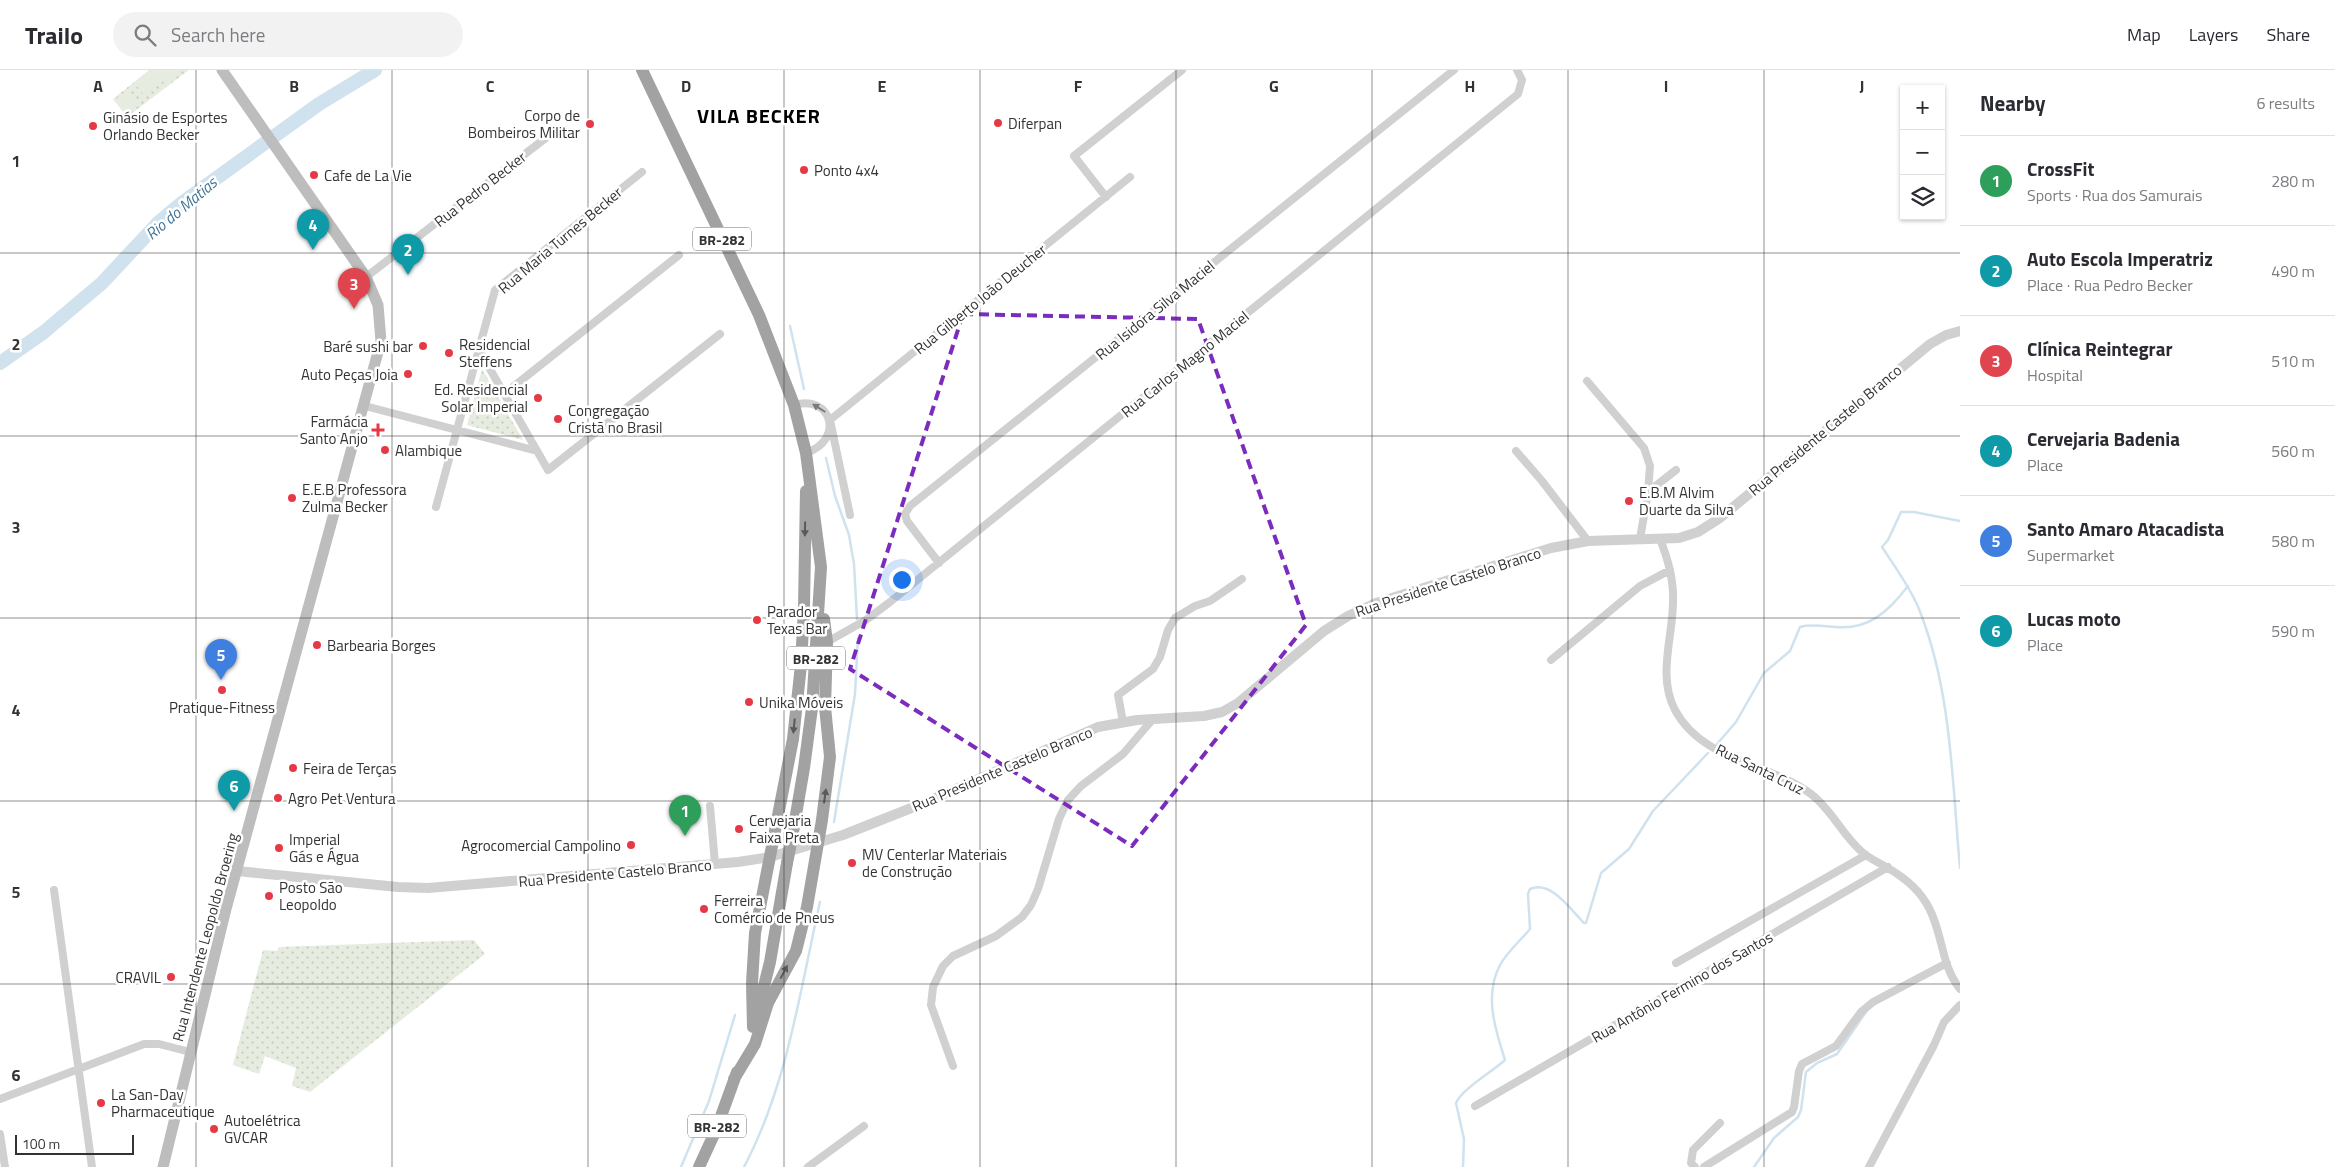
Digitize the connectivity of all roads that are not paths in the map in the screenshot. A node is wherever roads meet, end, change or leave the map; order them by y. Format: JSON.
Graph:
{"nodes":[{"id":1,"x":222,"y":70,"type":"edge"},
{"id":2,"x":642,"y":70,"type":"edge"},
{"id":3,"x":1182,"y":70,"type":"edge"},
{"id":4,"x":1454,"y":70,"type":"edge"},
{"id":5,"x":1517,"y":70,"type":"edge"},
{"id":6,"x":547,"y":137,"type":"dead end"},
{"id":7,"x":642,"y":172,"type":"dead end"},
{"id":8,"x":1130,"y":177,"type":"dead end"},
{"id":9,"x":1106,"y":197,"type":"junction"},
{"id":10,"x":679,"y":255,"type":"dead end"},
{"id":11,"x":366,"y":277,"type":"junction"},
{"id":12,"x":1960,"y":331,"type":"edge"},
{"id":13,"x":720,"y":334,"type":"dead end"},
{"id":14,"x":479,"y":350,"type":"junction"},
{"id":15,"x":1587,"y":381,"type":"dead end"},
{"id":16,"x":504,"y":394,"type":"junction"},
{"id":17,"x":794,"y":405,"type":"junction"},
{"id":18,"x":365,"y":406,"type":"junction"},
{"id":19,"x":830,"y":420,"type":"junction"},
{"id":20,"x":457,"y":430,"type":"junction"},
{"id":21,"x":538,"y":451,"type":"junction"},
{"id":22,"x":1516,"y":451,"type":"dead end"},
{"id":23,"x":806,"y":458,"type":"junction"},
{"id":24,"x":1676,"y":470,"type":"dead end"},
{"id":25,"x":1648,"y":492,"type":"junction"},
{"id":26,"x":436,"y":507,"type":"dead end"},
{"id":27,"x":850,"y":515,"type":"dead end"},
{"id":28,"x":1640,"y":539,"type":"junction"},
{"id":29,"x":1660,"y":539,"type":"junction"},
{"id":30,"x":1588,"y":541,"type":"junction"},
{"id":31,"x":939,"y":563,"type":"junction"},
{"id":32,"x":821,"y":567,"type":"junction"},
{"id":33,"x":1670,"y":570,"type":"junction"},
{"id":34,"x":1242,"y":579,"type":"dead end"},
{"id":35,"x":827,"y":642,"type":"junction"},
{"id":36,"x":1551,"y":660,"type":"dead end"},
{"id":37,"x":1153,"y":719,"type":"junction"},
{"id":38,"x":1123,"y":722,"type":"junction"},
{"id":39,"x":710,"y":806,"type":"dead end"},
{"id":40,"x":816,"y":844,"type":"junction"},
{"id":41,"x":1866,"y":855,"type":"junction"},
{"id":42,"x":770,"y":857,"type":"junction"},
{"id":43,"x":715,"y":864,"type":"junction"},
{"id":44,"x":1888,"y":867,"type":"junction"},
{"id":45,"x":237,"y":870,"type":"junction"},
{"id":46,"x":54,"y":890,"type":"dead end"},
{"id":47,"x":1676,"y":963,"type":"dead end"},
{"id":48,"x":1947,"y":963,"type":"junction"},
{"id":49,"x":1960,"y":989,"type":"edge"},
{"id":50,"x":1960,"y":1005,"type":"edge"},
{"id":51,"x":753,"y":1027,"type":"junction"},
{"id":52,"x":190,"y":1052,"type":"junction"},
{"id":53,"x":953,"y":1066,"type":"dead end"},
{"id":54,"x":78,"y":1069,"type":"junction"},
{"id":55,"x":734,"y":1079,"type":"junction"},
{"id":56,"x":0,"y":1099,"type":"edge"},
{"id":57,"x":1475,"y":1106,"type":"dead end"},
{"id":58,"x":1720,"y":1123,"type":"dead end"},
{"id":59,"x":864,"y":1126,"type":"dead end"},
{"id":60,"x":0,"y":1134,"type":"edge"},
{"id":61,"x":4,"y":1167,"type":"edge"},
{"id":62,"x":92,"y":1167,"type":"edge"},
{"id":63,"x":162,"y":1167,"type":"edge"},
{"id":64,"x":700,"y":1167,"type":"edge"},
{"id":65,"x":808,"y":1167,"type":"edge"},
{"id":66,"x":1695,"y":1167,"type":"edge"},
{"id":67,"x":1704,"y":1167,"type":"edge"},
{"id":68,"x":1869,"y":1167,"type":"edge"}],
"edges":[{"from":1,"to":11,"type":"main road","name":"Rua Intendente Leopoldo Broering"},
{"from":2,"to":17,"type":"highway","number":"BR-282"},
{"from":3,"to":9,"type":"street"},
{"from":4,"to":31,"type":"street","name":"Rua Isidora Silva Maciel"},
{"from":5,"to":31,"type":"street","name":"Rua Carlos Magno Maciel"},
{"from":6,"to":11,"type":"street","name":"Rua Pedro Becker"},
{"from":7,"to":14,"type":"street","name":"Rua Maria Turnes Becker"},
{"from":8,"to":9,"type":"street","name":"Rua Gilberto João Deucher"},
{"from":9,"to":19,"type":"street","name":"Rua Gilberto João Deucher"},
{"from":10,"to":16,"type":"street"},
{"from":11,"to":18,"type":"main road","name":"Rua Intendente Leopoldo Broering"},
{"from":12,"to":29,"type":"street","name":"Rua Presidente Castelo Branco"},
{"from":13,"to":21,"type":"street"},
{"from":14,"to":16,"type":"street"},
{"from":14,"to":20,"type":"street","name":"Rua Maria Turnes Becker"},
{"from":15,"to":25,"type":"street"},
{"from":16,"to":21,"type":"street"},
{"from":19,"to":17,"type":"street","one_way":true},
{"from":17,"to":23,"type":"highway","number":"BR-282"},
{"from":18,"to":20,"type":"street"},
{"from":18,"to":45,"type":"main road","name":"Rua Intendente Leopoldo Broering"},
{"from":19,"to":23,"type":"street"},
{"from":19,"to":27,"type":"street"},
{"from":20,"to":21,"type":"street"},
{"from":20,"to":26,"type":"street","name":"Rua Maria Turnes Becker"},
{"from":22,"to":30,"type":"street"},
{"from":23,"to":32,"type":"highway","number":"BR-282"},
{"from":23,"to":42,"type":"highway","one_way":true},
{"from":24,"to":25,"type":"street"},
{"from":25,"to":28,"type":"street"},
{"from":28,"to":29,"type":"street","name":"Rua Presidente Castelo Branco"},
{"from":28,"to":30,"type":"street","name":"Rua Presidente Castelo Branco"},
{"from":29,"to":33,"type":"street","name":"Rua Santa Cruz"},
{"from":30,"to":37,"type":"street","name":"Rua Presidente Castelo Branco"},
{"from":31,"to":35,"type":"street","name":"Rua Carlos Magno Maciel"},
{"from":32,"to":35,"type":"highway"},
{"from":32,"to":51,"type":"highway","number":"BR-282","bridge":true},
{"from":33,"to":36,"type":"street"},
{"from":33,"to":41,"type":"street","name":"Rua Santa Cruz"},
{"from":34,"to":38,"type":"street"},
{"from":40,"to":35,"type":"highway","one_way":true},
{"from":37,"to":38,"type":"street","name":"Rua Presidente Castelo Branco"},
{"from":37,"to":53,"type":"street"},
{"from":38,"to":40,"type":"street","name":"Rua Presidente Castelo Branco"},
{"from":39,"to":43,"type":"street"},
{"from":40,"to":42,"type":"street","name":"Rua Presidente Castelo Branco"},
{"from":55,"to":40,"type":"highway","one_way":true},
{"from":41,"to":44,"type":"street","name":"Rua Santa Cruz"},
{"from":41,"to":47,"type":"street"},
{"from":42,"to":43,"type":"street","name":"Rua Presidente Castelo Branco"},
{"from":42,"to":51,"type":"highway"},
{"from":43,"to":45,"type":"street","name":"Rua Presidente Castelo Branco"},
{"from":44,"to":48,"type":"street","name":"Rua Santa Cruz"},
{"from":44,"to":57,"type":"street","name":"Rua Antônio Fermino dos Santos"},
{"from":45,"to":52,"type":"main road","name":"Rua Intendente Leopoldo Broering"},
{"from":46,"to":54,"type":"street"},
{"from":48,"to":49,"type":"street","name":"Rua Santa Cruz"},
{"from":48,"to":67,"type":"street"},
{"from":50,"to":68,"type":"street"},
{"from":51,"to":55,"type":"highway","number":"BR-282"},
{"from":52,"to":54,"type":"street"},
{"from":52,"to":63,"type":"main road","name":"Rua Intendente Leopoldo Broering"},
{"from":54,"to":56,"type":"street"},
{"from":54,"to":62,"type":"street"},
{"from":55,"to":64,"type":"highway","number":"BR-282"},
{"from":58,"to":66,"type":"street"},
{"from":59,"to":65,"type":"street"},
{"from":60,"to":61,"type":"street"}]}
